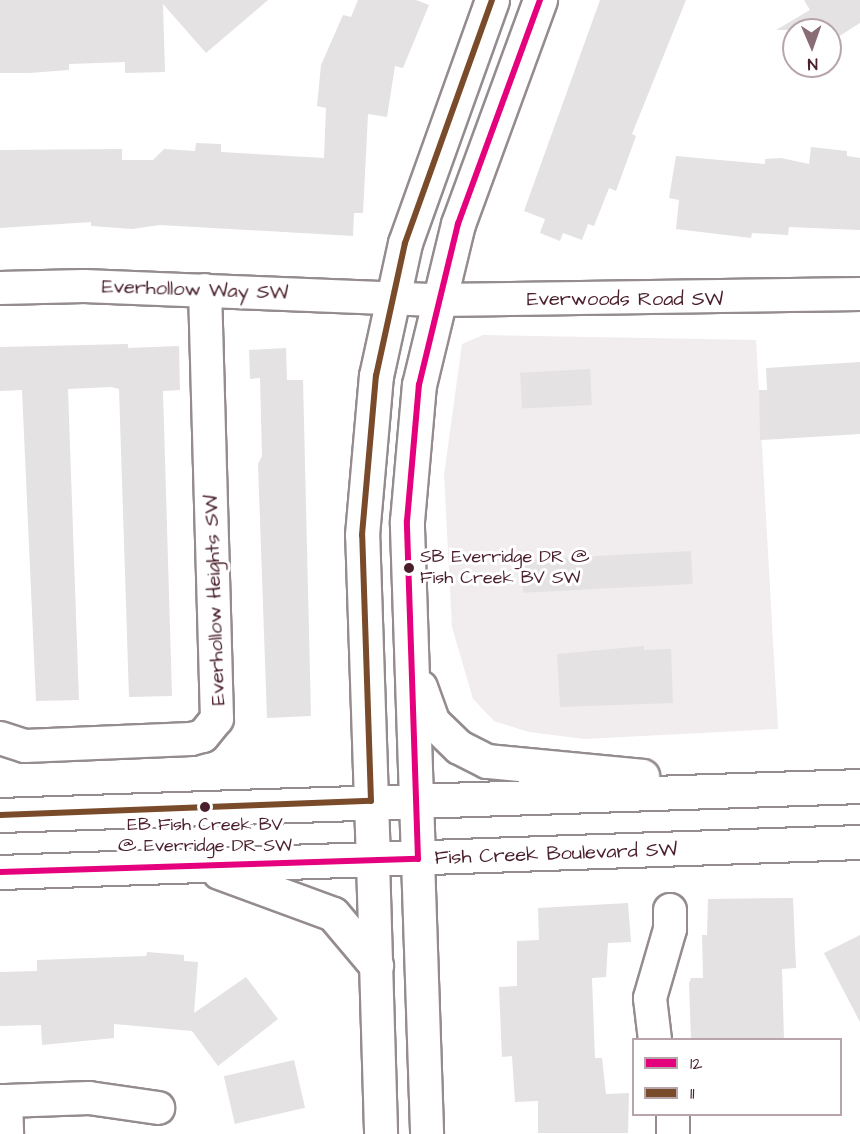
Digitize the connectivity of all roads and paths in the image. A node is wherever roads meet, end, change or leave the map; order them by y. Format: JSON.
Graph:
{"nodes":[{"id":1,"x":492,"y":0,"type":"edge"},
{"id":2,"x":540,"y":0,"type":"edge"},
{"id":3,"x":0,"y":288,"type":"edge"},
{"id":4,"x":204,"y":290,"type":"junction"},
{"id":5,"x":860,"y":294,"type":"edge"},
{"id":6,"x":391,"y":299,"type":"junction"},
{"id":7,"x":436,"y":300,"type":"junction"},
{"id":8,"x":410,"y":626,"type":"junction"},
{"id":9,"x":0,"y":738,"type":"edge"},
{"id":10,"x":860,"y":786,"type":"edge"},
{"id":11,"x":790,"y":790,"type":"junction"},
{"id":12,"x":416,"y":800,"type":"junction"},
{"id":13,"x":371,"y":801,"type":"junction"},
{"id":14,"x":0,"y":815,"type":"edge"},
{"id":15,"x":860,"y":842,"type":"edge"},
{"id":16,"x":418,"y":859,"type":"junction"},
{"id":17,"x":373,"y":861,"type":"junction"},
{"id":18,"x":203,"y":866,"type":"junction"},
{"id":19,"x":0,"y":872,"type":"edge"},
{"id":20,"x":670,"y":910,"type":"dead end"},
{"id":21,"x":376,"y":965,"type":"junction"},
{"id":22,"x":655,"y":1038,"type":"edge"},
{"id":23,"x":3,"y":1101,"type":"edge"},
{"id":24,"x":158,"y":1108,"type":"dead end"},
{"id":25,"x":673,"y":1116,"type":"edge"},
{"id":26,"x":7,"y":1134,"type":"edge"},
{"id":27,"x":381,"y":1134,"type":"edge"},
{"id":28,"x":427,"y":1134,"type":"edge"},
{"id":29,"x":673,"y":1134,"type":"edge"}],
"edges":[{"from":1,"to":6,"type":"main road"},
{"from":2,"to":7,"type":"main road"},
{"from":3,"to":4,"type":"street","name":"Everhollow Way SW"},
{"from":4,"to":6,"type":"street","name":"Everhollow Way SW"},
{"from":4,"to":9,"type":"street","name":"Everhollow Heights SW"},
{"from":5,"to":7,"type":"street","name":"Everwoods Road SW"},
{"from":6,"to":7,"type":"street","name":"Everwoods Road SW"},
{"from":6,"to":13,"type":"main road"},
{"from":7,"to":8,"type":"main road"},
{"from":8,"to":11,"type":"main road"},
{"from":8,"to":12,"type":"main road"},
{"from":10,"to":11,"type":"main road"},
{"from":11,"to":12,"type":"main road"},
{"from":12,"to":13,"type":"main road"},
{"from":12,"to":16,"type":"main road"},
{"from":13,"to":14,"type":"main road"},
{"from":13,"to":17,"type":"main road"},
{"from":15,"to":16,"type":"main road","name":"Fish Creek Boulevard SW"},
{"from":16,"to":17,"type":"main road","name":"Fish Creek Boulevard SW"},
{"from":16,"to":28,"type":"street"},
{"from":17,"to":18,"type":"main road","name":"Fish Creek Boulevard SW"},
{"from":17,"to":21,"type":"street"},
{"from":18,"to":19,"type":"main road","name":"Fish Creek Boulevard SW"},
{"from":18,"to":21,"type":"main road"},
{"from":20,"to":22,"type":"street"},
{"from":21,"to":27,"type":"street"},
{"from":23,"to":24,"type":"street"},
{"from":23,"to":26,"type":"street"},
{"from":25,"to":29,"type":"street"}]}
